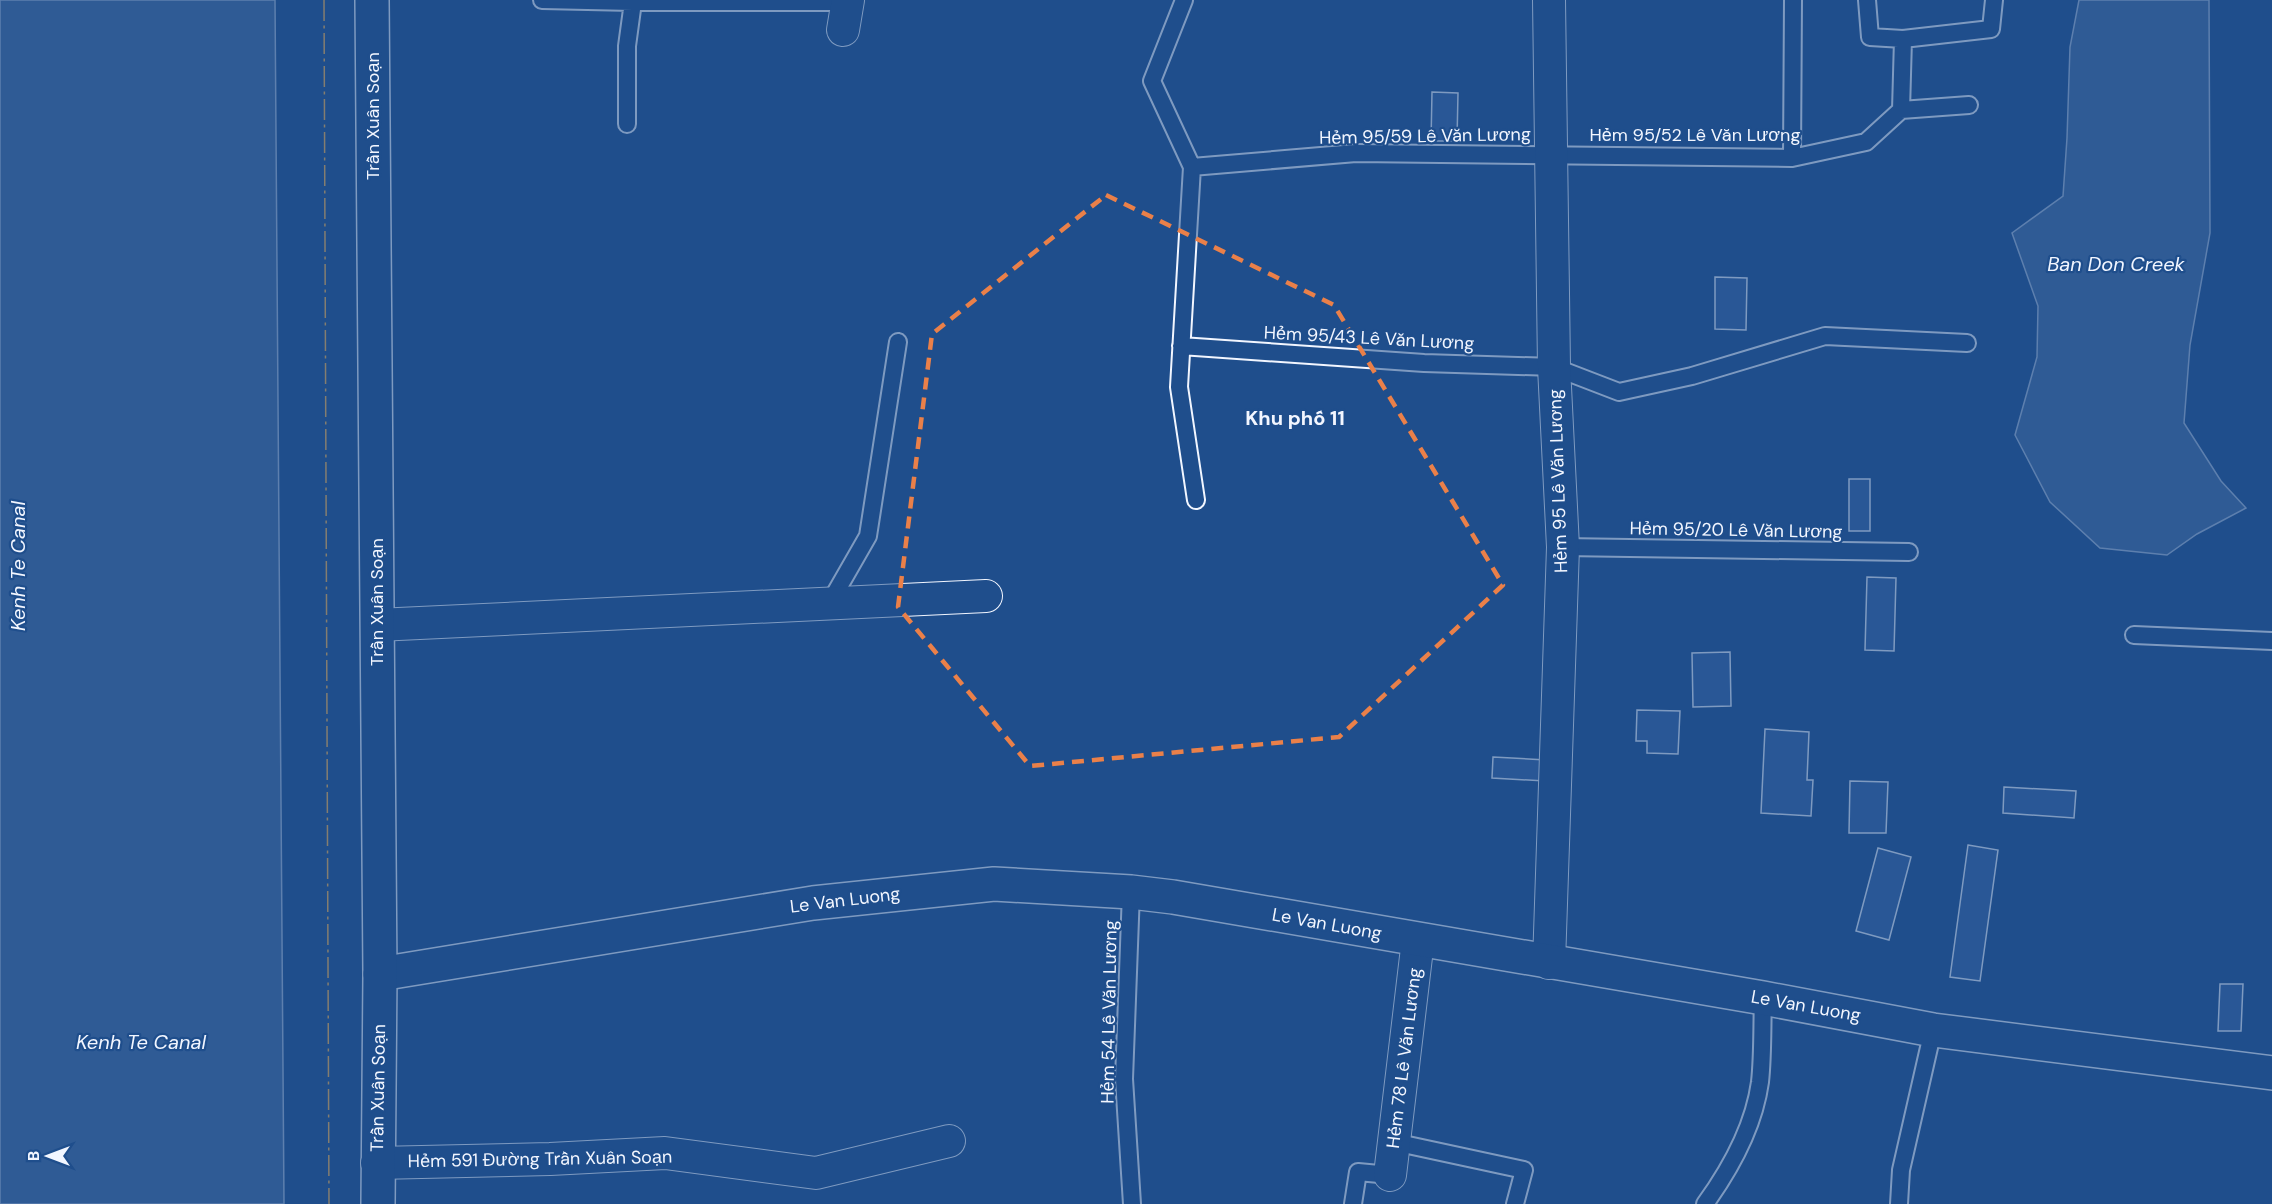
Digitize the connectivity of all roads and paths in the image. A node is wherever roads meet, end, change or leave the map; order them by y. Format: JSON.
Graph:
{"nodes":[{"id":1,"x":372,"y":0,"type":"edge"},
{"id":2,"x":542,"y":0,"type":"edge"},
{"id":3,"x":1184,"y":0,"type":"edge"},
{"id":4,"x":1549,"y":0,"type":"edge"},
{"id":5,"x":1793,"y":0,"type":"edge"},
{"id":6,"x":1867,"y":0,"type":"edge"},
{"id":7,"x":1994,"y":0,"type":"edge"},
{"id":8,"x":633,"y":2,"type":"junction"},
{"id":9,"x":846,"y":11,"type":"edge"},
{"id":10,"x":1903,"y":39,"type":"junction"},
{"id":11,"x":1969,"y":105,"type":"dead end"},
{"id":12,"x":1901,"y":110,"type":"junction"},
{"id":13,"x":627,"y":124,"type":"dead end"},
{"id":14,"x":1551,"y":155,"type":"junction"},
{"id":15,"x":1792,"y":158,"type":"junction"},
{"id":16,"x":1192,"y":167,"type":"junction"},
{"id":17,"x":898,"y":342,"type":"dead end"},
{"id":18,"x":1967,"y":344,"type":"dead end"},
{"id":19,"x":1181,"y":346,"type":"junction"},
{"id":20,"x":1554,"y":367,"type":"junction"},
{"id":21,"x":1196,"y":500,"type":"dead end"},
{"id":22,"x":1563,"y":547,"type":"junction"},
{"id":23,"x":1909,"y":552,"type":"dead end"},
{"id":24,"x":986,"y":596,"type":"dead end"},
{"id":25,"x":829,"y":603,"type":"junction"},
{"id":26,"x":377,"y":625,"type":"junction"},
{"id":27,"x":2133,"y":635,"type":"dead end"},
{"id":28,"x":2272,"y":641,"type":"edge"},
{"id":29,"x":1131,"y":892,"type":"junction"},
{"id":30,"x":1418,"y":940,"type":"junction"},
{"id":31,"x":1549,"y":963,"type":"junction"},
{"id":32,"x":380,"y":974,"type":"junction"},
{"id":33,"x":1763,"y":998,"type":"junction"},
{"id":34,"x":1933,"y":1030,"type":"junction"},
{"id":35,"x":2272,"y":1073,"type":"edge"},
{"id":36,"x":949,"y":1141,"type":"dead end"},
{"id":37,"x":1394,"y":1142,"type":"junction"},
{"id":38,"x":377,"y":1163,"type":"junction"},
{"id":39,"x":1390,"y":1175,"type":"joint"},
{"id":40,"x":378,"y":1204,"type":"edge"},
{"id":41,"x":1132,"y":1204,"type":"edge"},
{"id":42,"x":1353,"y":1204,"type":"edge"},
{"id":43,"x":1515,"y":1204,"type":"edge"},
{"id":44,"x":1705,"y":1204,"type":"edge"},
{"id":45,"x":1899,"y":1204,"type":"edge"}],
"edges":[{"from":1,"to":26,"type":"street","name":"Trần Xuân Soạn"},
{"from":2,"to":8,"type":"lane"},
{"from":3,"to":16,"type":"lane"},
{"from":4,"to":14,"type":"street","name":"Hẻm 95 Lê Văn Lương"},
{"from":5,"to":15,"type":"lane"},
{"from":6,"to":10,"type":"lane"},
{"from":7,"to":10,"type":"lane"},
{"from":8,"to":9,"type":"lane"},
{"from":8,"to":13,"type":"lane"},
{"from":10,"to":12,"type":"lane"},
{"from":11,"to":12,"type":"lane"},
{"from":12,"to":15,"type":"lane","name":"Hẻm 95/52 Lê Văn Lương"},
{"from":14,"to":15,"type":"lane","name":"Hẻm 95/52 Lê Văn Lương"},
{"from":14,"to":16,"type":"lane","name":"Hẻm 95/59 Lê Văn Lương"},
{"from":14,"to":20,"type":"street","name":"Hẻm 95 Lê Văn Lương"},
{"from":16,"to":19,"type":"lane"},
{"from":17,"to":25,"type":"lane"},
{"from":18,"to":20,"type":"lane","name":"Hẻm 95/43 Lê Văn Lương"},
{"from":19,"to":20,"type":"lane","name":"Hẻm 95/43 Lê Văn Lương"},
{"from":19,"to":21,"type":"lane"},
{"from":20,"to":22,"type":"street","name":"Hẻm 95 Lê Văn Lương"},
{"from":22,"to":23,"type":"lane","name":"Hẻm 95/20 Lê Văn Lương"},
{"from":22,"to":31,"type":"street","name":"Hẻm 95 Lê Văn Lương"},
{"from":24,"to":25,"type":"street"},
{"from":25,"to":26,"type":"street"},
{"from":26,"to":32,"type":"street","name":"Trần Xuân Soạn"},
{"from":27,"to":28,"type":"lane"},
{"from":29,"to":30,"type":"street","name":"Le Van Luong"},
{"from":29,"to":32,"type":"street","name":"Le Van Luong"},
{"from":29,"to":41,"type":"lane","name":"Hẻm 54 Lê Văn Lương"},
{"from":30,"to":31,"type":"street","name":"Le Van Luong"},
{"from":30,"to":37,"type":"street","name":"Hẻm 78 Lê Văn Lương"},
{"from":31,"to":33,"type":"street","name":"Le Van Luong"},
{"from":32,"to":38,"type":"street","name":"Trần Xuân Soạn"},
{"from":33,"to":34,"type":"street","name":"Le Van Luong"},
{"from":33,"to":44,"type":"lane"},
{"from":34,"to":35,"type":"street","name":"Le Van Luong"},
{"from":34,"to":45,"type":"lane"},
{"from":36,"to":38,"type":"street","name":"Hẻm 591 Đường Trần Xuân Soạn"},
{"from":37,"to":39,"type":"street","name":"Hẻm 78 Lê Văn Lương"},
{"from":37,"to":43,"type":"lane"},
{"from":38,"to":40,"type":"street","name":"Trần Xuân Soạn"},
{"from":39,"to":42,"type":"lane"}]}
